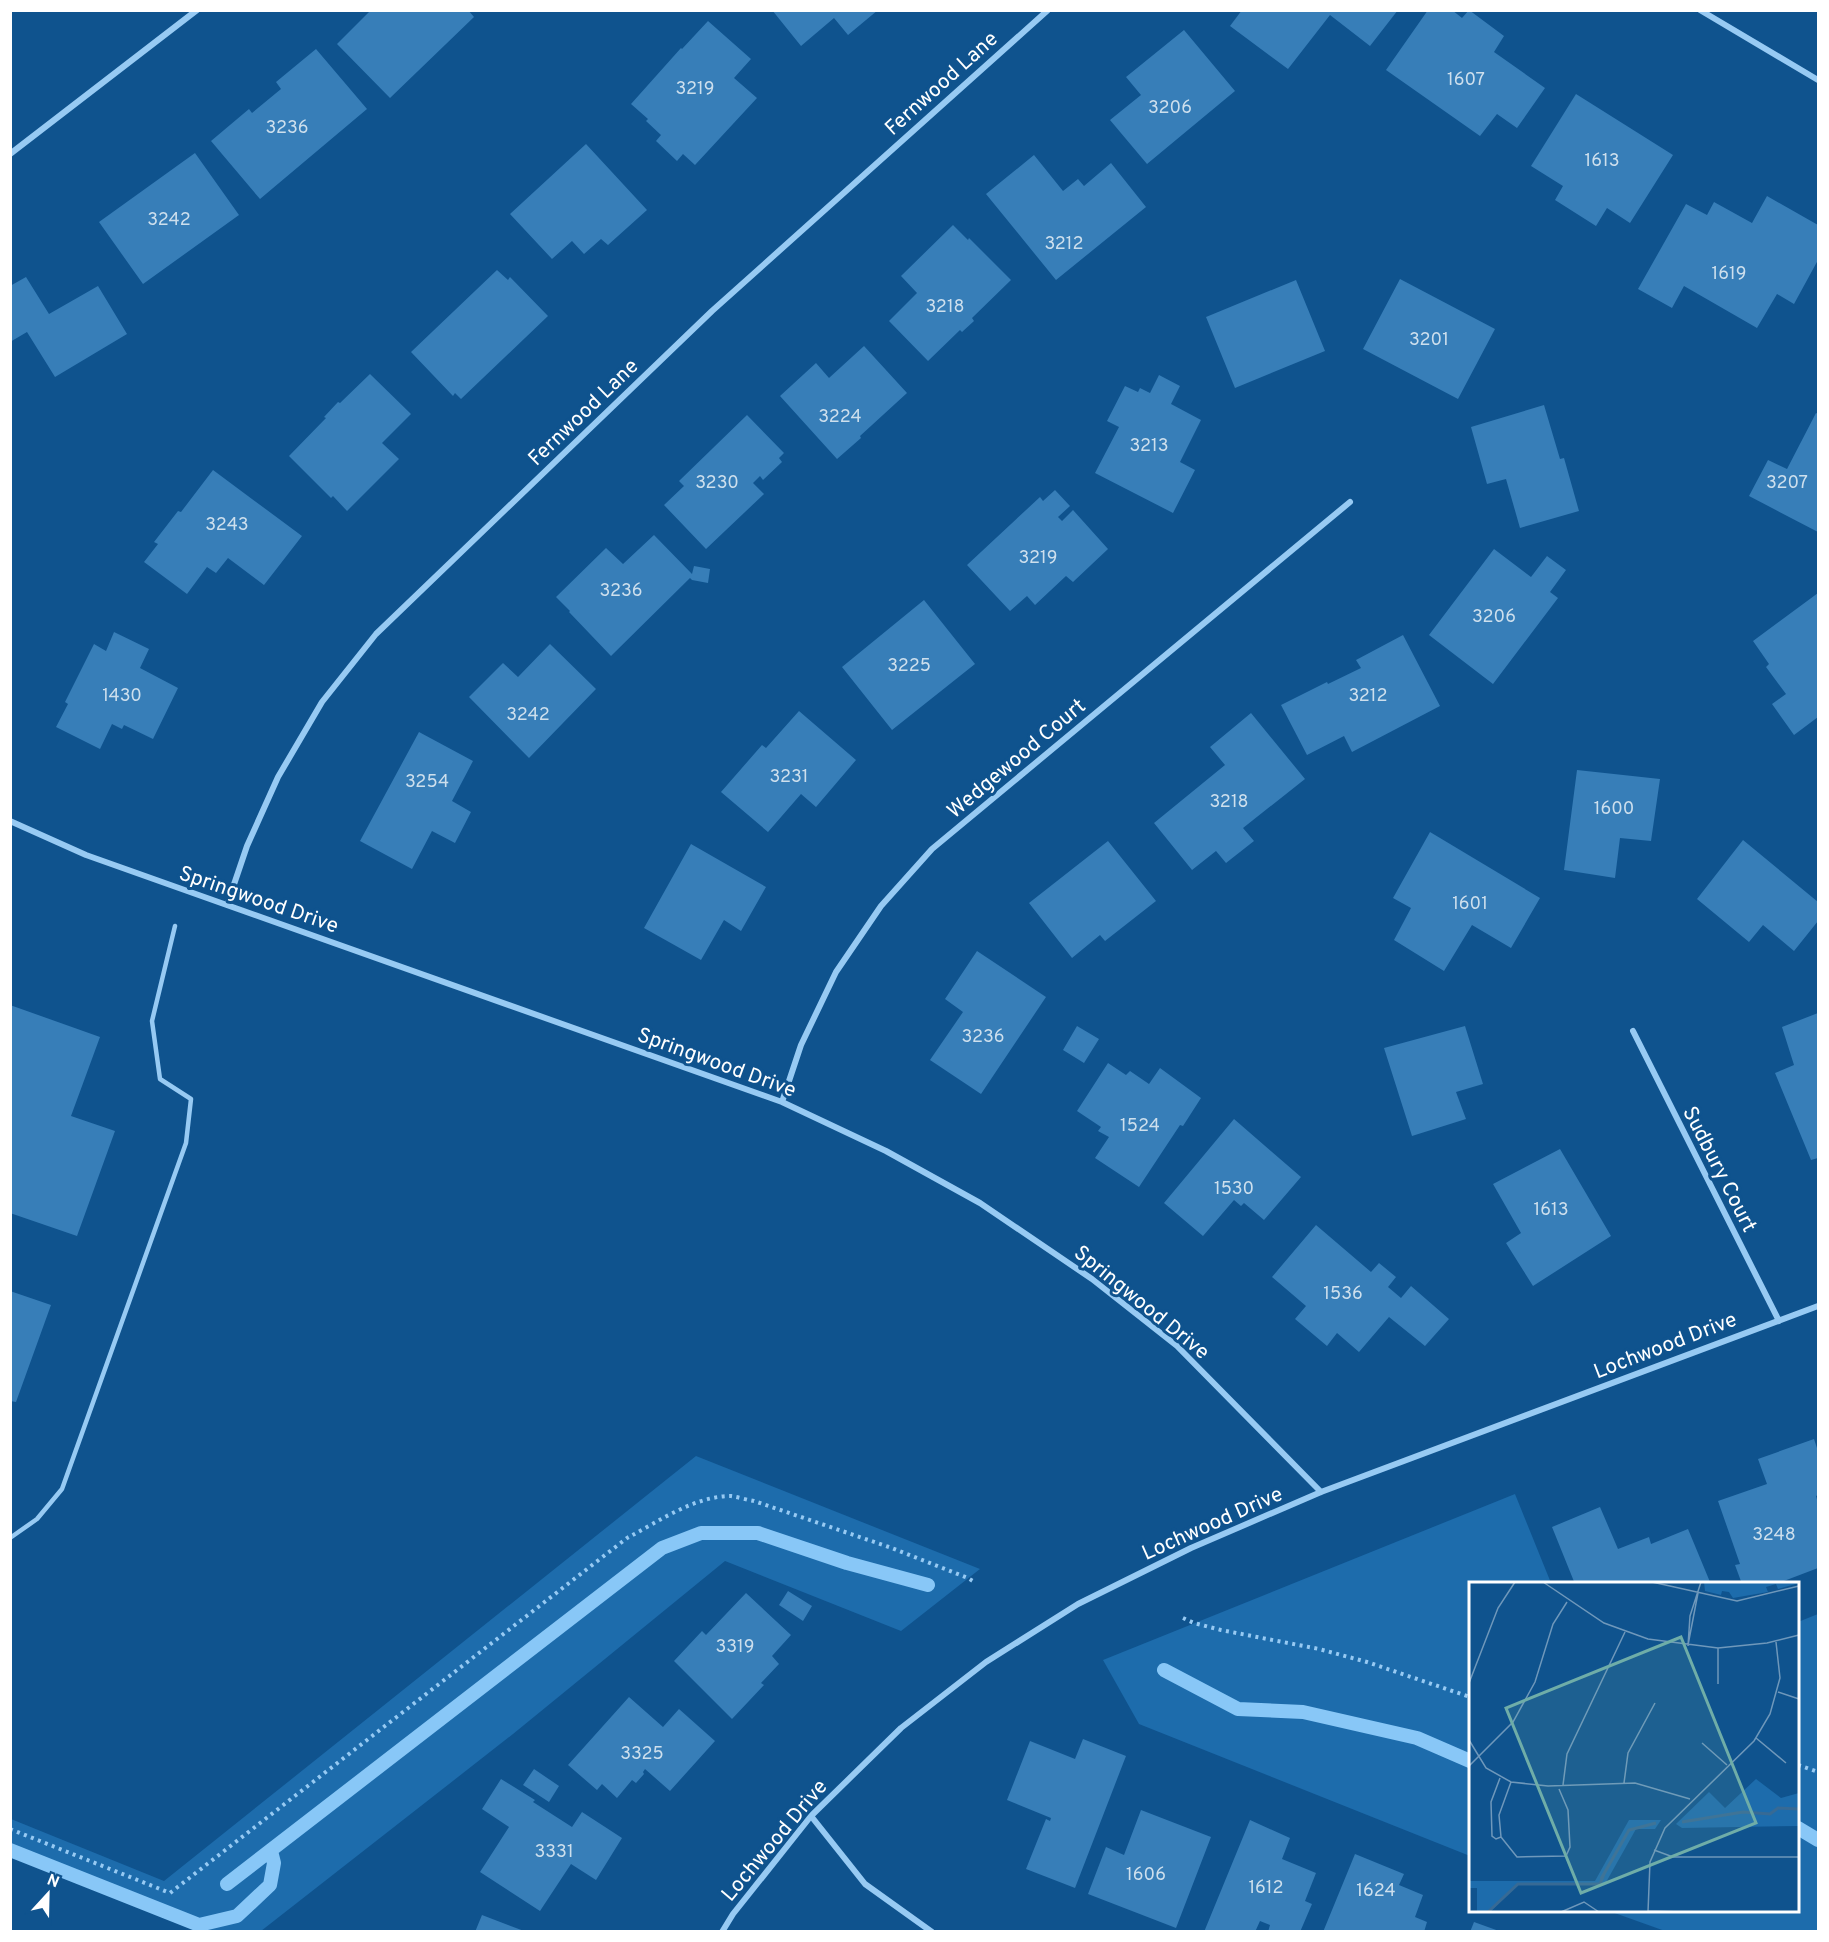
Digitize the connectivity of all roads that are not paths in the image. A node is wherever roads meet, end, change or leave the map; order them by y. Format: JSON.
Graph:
{"nodes":[{"id":1,"x":197,"y":10,"type":"edge"},
{"id":2,"x":1048,"y":10,"type":"edge"},
{"id":3,"x":1700,"y":10,"type":"edge"},
{"id":4,"x":1818,"y":80,"type":"edge"},
{"id":5,"x":10,"y":154,"type":"edge"},
{"id":6,"x":1350,"y":502,"type":"dead end"},
{"id":7,"x":10,"y":821,"type":"edge"},
{"id":8,"x":227,"y":905,"type":"junction"},
{"id":9,"x":175,"y":926,"type":"dead end"},
{"id":10,"x":1633,"y":1031,"type":"dead end"},
{"id":11,"x":782,"y":1102,"type":"junction"},
{"id":12,"x":1818,"y":1306,"type":"edge"},
{"id":13,"x":1779,"y":1321,"type":"junction"},
{"id":14,"x":1321,"y":1492,"type":"junction"},
{"id":15,"x":10,"y":1538,"type":"edge"},
{"id":16,"x":811,"y":1816,"type":"junction"},
{"id":17,"x":722,"y":1932,"type":"edge"},
{"id":18,"x":932,"y":1932,"type":"edge"}],
"edges":[{"from":1,"to":5,"type":"street"},
{"from":2,"to":8,"type":"street","name":"Fernwood Lane"},
{"from":3,"to":4,"type":"street"},
{"from":6,"to":11,"type":"street","name":"Wedgewood Court"},
{"from":7,"to":8,"type":"street","name":"Springwood Drive"},
{"from":8,"to":11,"type":"street","name":"Springwood Drive"},
{"from":9,"to":15,"type":"lane"},
{"from":10,"to":13,"type":"street","name":"Sudbury Court"},
{"from":11,"to":14,"type":"street","name":"Springwood Drive"},
{"from":12,"to":13,"type":"street","name":"Lochwood Drive"},
{"from":13,"to":14,"type":"street","name":"Lochwood Drive"},
{"from":14,"to":16,"type":"street","name":"Lochwood Drive"},
{"from":16,"to":17,"type":"street","name":"Lochwood Drive"},
{"from":16,"to":18,"type":"street"}]}
